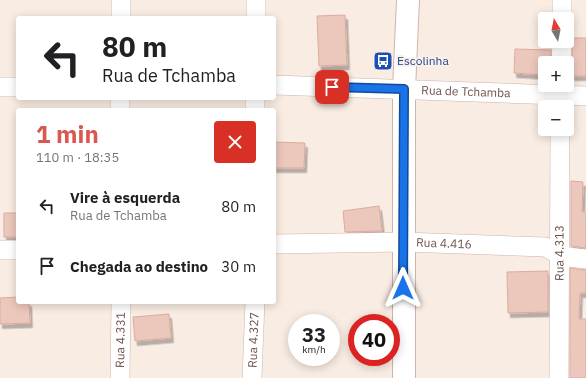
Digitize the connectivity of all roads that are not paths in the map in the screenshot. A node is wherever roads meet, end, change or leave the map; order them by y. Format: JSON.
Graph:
{"nodes":[{"id":1,"x":121,"y":0,"type":"edge"},
{"id":2,"x":256,"y":0,"type":"edge"},
{"id":3,"x":408,"y":0,"type":"edge"},
{"id":4,"x":562,"y":0,"type":"edge"},
{"id":5,"x":562,"y":12,"type":"edge"},
{"id":6,"x":121,"y":16,"type":"edge"},
{"id":7,"x":256,"y":16,"type":"edge"},
{"id":8,"x":276,"y":85,"type":"edge"},
{"id":9,"x":0,"y":87,"type":"edge"},
{"id":10,"x":16,"y":87,"type":"edge"},
{"id":11,"x":404,"y":89,"type":"junction"},
{"id":12,"x":560,"y":96,"type":"edge"},
{"id":13,"x":586,"y":96,"type":"edge"},
{"id":14,"x":560,"y":136,"type":"edge"},
{"id":15,"x":403,"y":242,"type":"junction"},
{"id":16,"x":276,"y":244,"type":"edge"},
{"id":17,"x":0,"y":250,"type":"edge"},
{"id":18,"x":16,"y":250,"type":"edge"},
{"id":19,"x":559,"y":256,"type":"junction"},
{"id":20,"x":586,"y":259,"type":"edge"},
{"id":21,"x":120,"y":304,"type":"edge"},
{"id":22,"x":255,"y":304,"type":"edge"},
{"id":23,"x":120,"y":378,"type":"edge"},
{"id":24,"x":252,"y":378,"type":"edge"},
{"id":25,"x":404,"y":378,"type":"edge"},
{"id":26,"x":559,"y":378,"type":"edge"}],
"edges":[{"from":1,"to":6,"type":"street"},
{"from":2,"to":7,"type":"street"},
{"from":3,"to":11,"type":"street"},
{"from":4,"to":5,"type":"street"},
{"from":8,"to":11,"type":"street","name":"Rua de Tchamba"},
{"from":9,"to":10,"type":"street"},
{"from":11,"to":12,"type":"street","name":"Rua de Tchamba"},
{"from":11,"to":15,"type":"street"},
{"from":12,"to":13,"type":"street","name":"Rua de Tchamba"},
{"from":14,"to":19,"type":"street","name":"Rua 4.313"},
{"from":15,"to":16,"type":"street","name":"Rua 4.416"},
{"from":15,"to":19,"type":"street","name":"Rua 4.416"},
{"from":15,"to":25,"type":"street"},
{"from":17,"to":18,"type":"street"},
{"from":19,"to":20,"type":"street","name":"Rua 4.416"},
{"from":19,"to":26,"type":"street","name":"Rua 4.313"},
{"from":21,"to":23,"type":"street","name":"Rua 4.331"},
{"from":22,"to":24,"type":"street","name":"Rua 4.327"}]}
